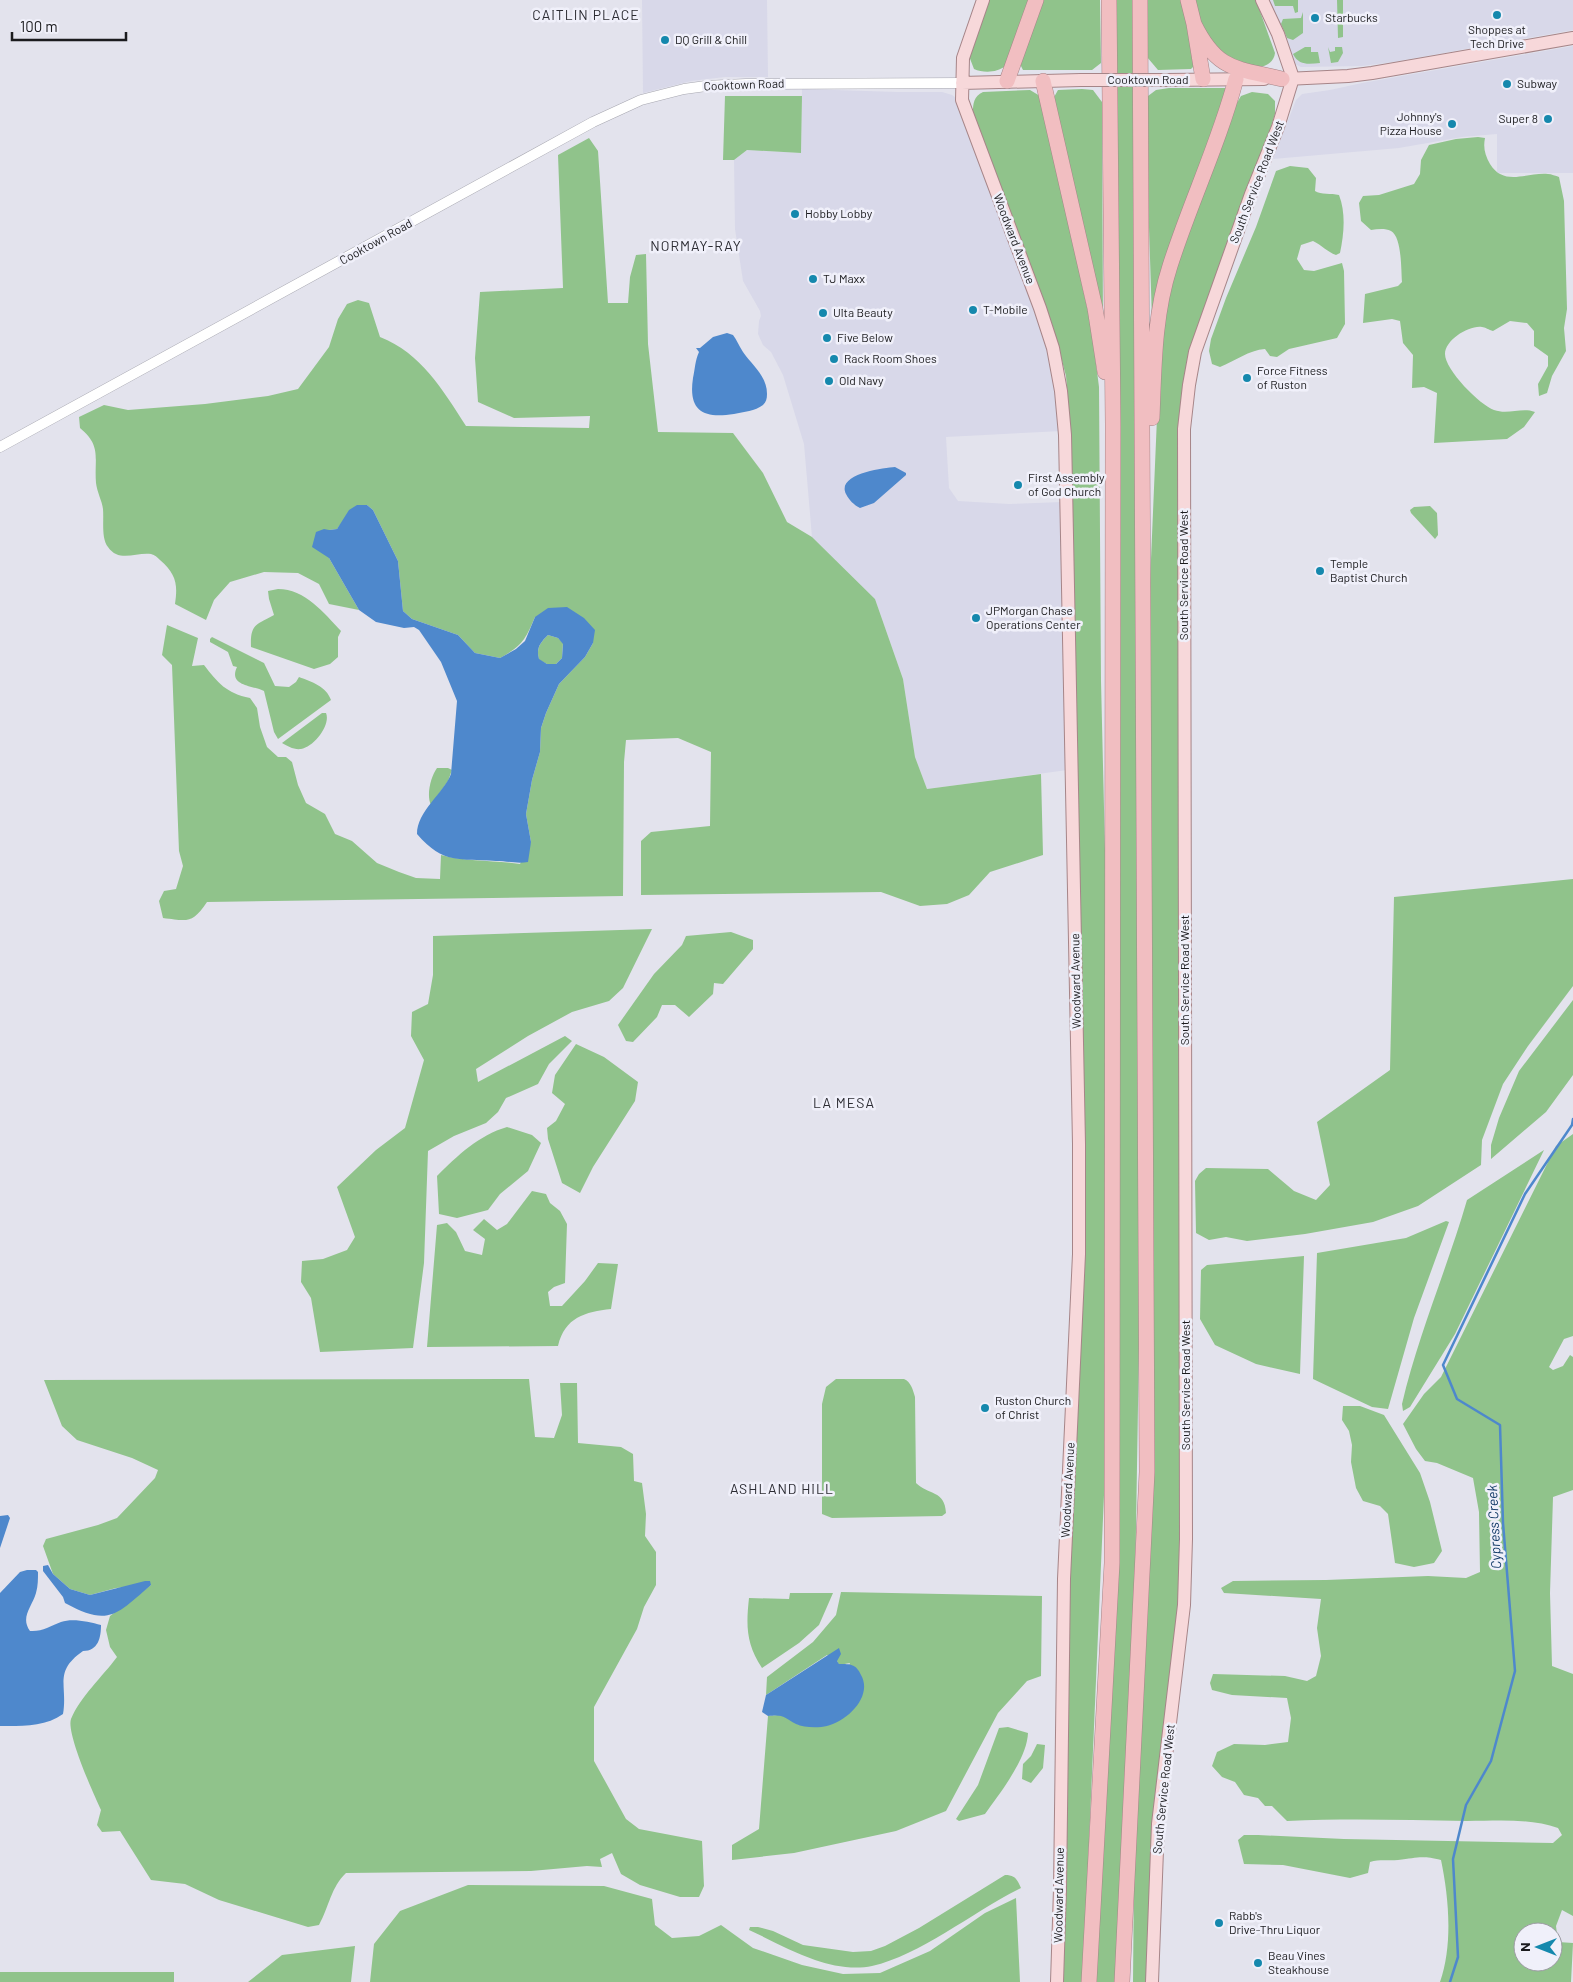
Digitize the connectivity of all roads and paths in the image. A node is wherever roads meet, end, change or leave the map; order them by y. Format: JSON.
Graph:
{"nodes":[{"id":1,"x":983,"y":0,"type":"edge"},
{"id":2,"x":1036,"y":0,"type":"edge"},
{"id":3,"x":1109,"y":0,"type":"edge"},
{"id":4,"x":1140,"y":0,"type":"edge"},
{"id":5,"x":1188,"y":0,"type":"edge"},
{"id":6,"x":1262,"y":0,"type":"edge"},
{"id":7,"x":1194,"y":24,"type":"junction"},
{"id":8,"x":1573,"y":38,"type":"edge"},
{"id":9,"x":1203,"y":79,"type":"junction"},
{"id":10,"x":1236,"y":79,"type":"junction"},
{"id":11,"x":1287,"y":79,"type":"junction"},
{"id":12,"x":1007,"y":81,"type":"junction"},
{"id":13,"x":1043,"y":81,"type":"junction"},
{"id":14,"x":962,"y":83,"type":"junction"},
{"id":15,"x":1113,"y":424,"type":"junction"},
{"id":16,"x":0,"y":447,"type":"edge"},
{"id":17,"x":1142,"y":488,"type":"junction"},
{"id":18,"x":1057,"y":1982,"type":"edge"},
{"id":19,"x":1089,"y":1982,"type":"edge"},
{"id":20,"x":1122,"y":1982,"type":"edge"},
{"id":21,"x":1152,"y":1982,"type":"edge"}],
"edges":[{"from":1,"to":14,"type":"main road","name":"Woodward Avenue"},
{"from":2,"to":12,"type":"highway"},
{"from":3,"to":15,"type":"highway"},
{"from":4,"to":17,"type":"highway"},
{"from":5,"to":7,"type":"highway"},
{"from":6,"to":11,"type":"main road"},
{"from":7,"to":9,"type":"highway"},
{"from":7,"to":11,"type":"highway"},
{"from":8,"to":11,"type":"main road","name":"Cooktown Road"},
{"from":9,"to":10,"type":"main road","name":"Cooktown Road"},
{"from":9,"to":13,"type":"main road","name":"Cooktown Road","bridge":true},
{"from":10,"to":11,"type":"main road","name":"Cooktown Road"},
{"from":10,"to":17,"type":"highway"},
{"from":11,"to":21,"type":"main road","name":"South Service Road West"},
{"from":12,"to":13,"type":"main road","name":"Cooktown Road"},
{"from":12,"to":14,"type":"main road","name":"Cooktown Road"},
{"from":13,"to":15,"type":"highway"},
{"from":14,"to":16,"type":"street","name":"Cooktown Road"},
{"from":14,"to":18,"type":"main road","name":"Woodward Avenue"},
{"from":15,"to":19,"type":"highway"},
{"from":17,"to":20,"type":"highway"}]}
